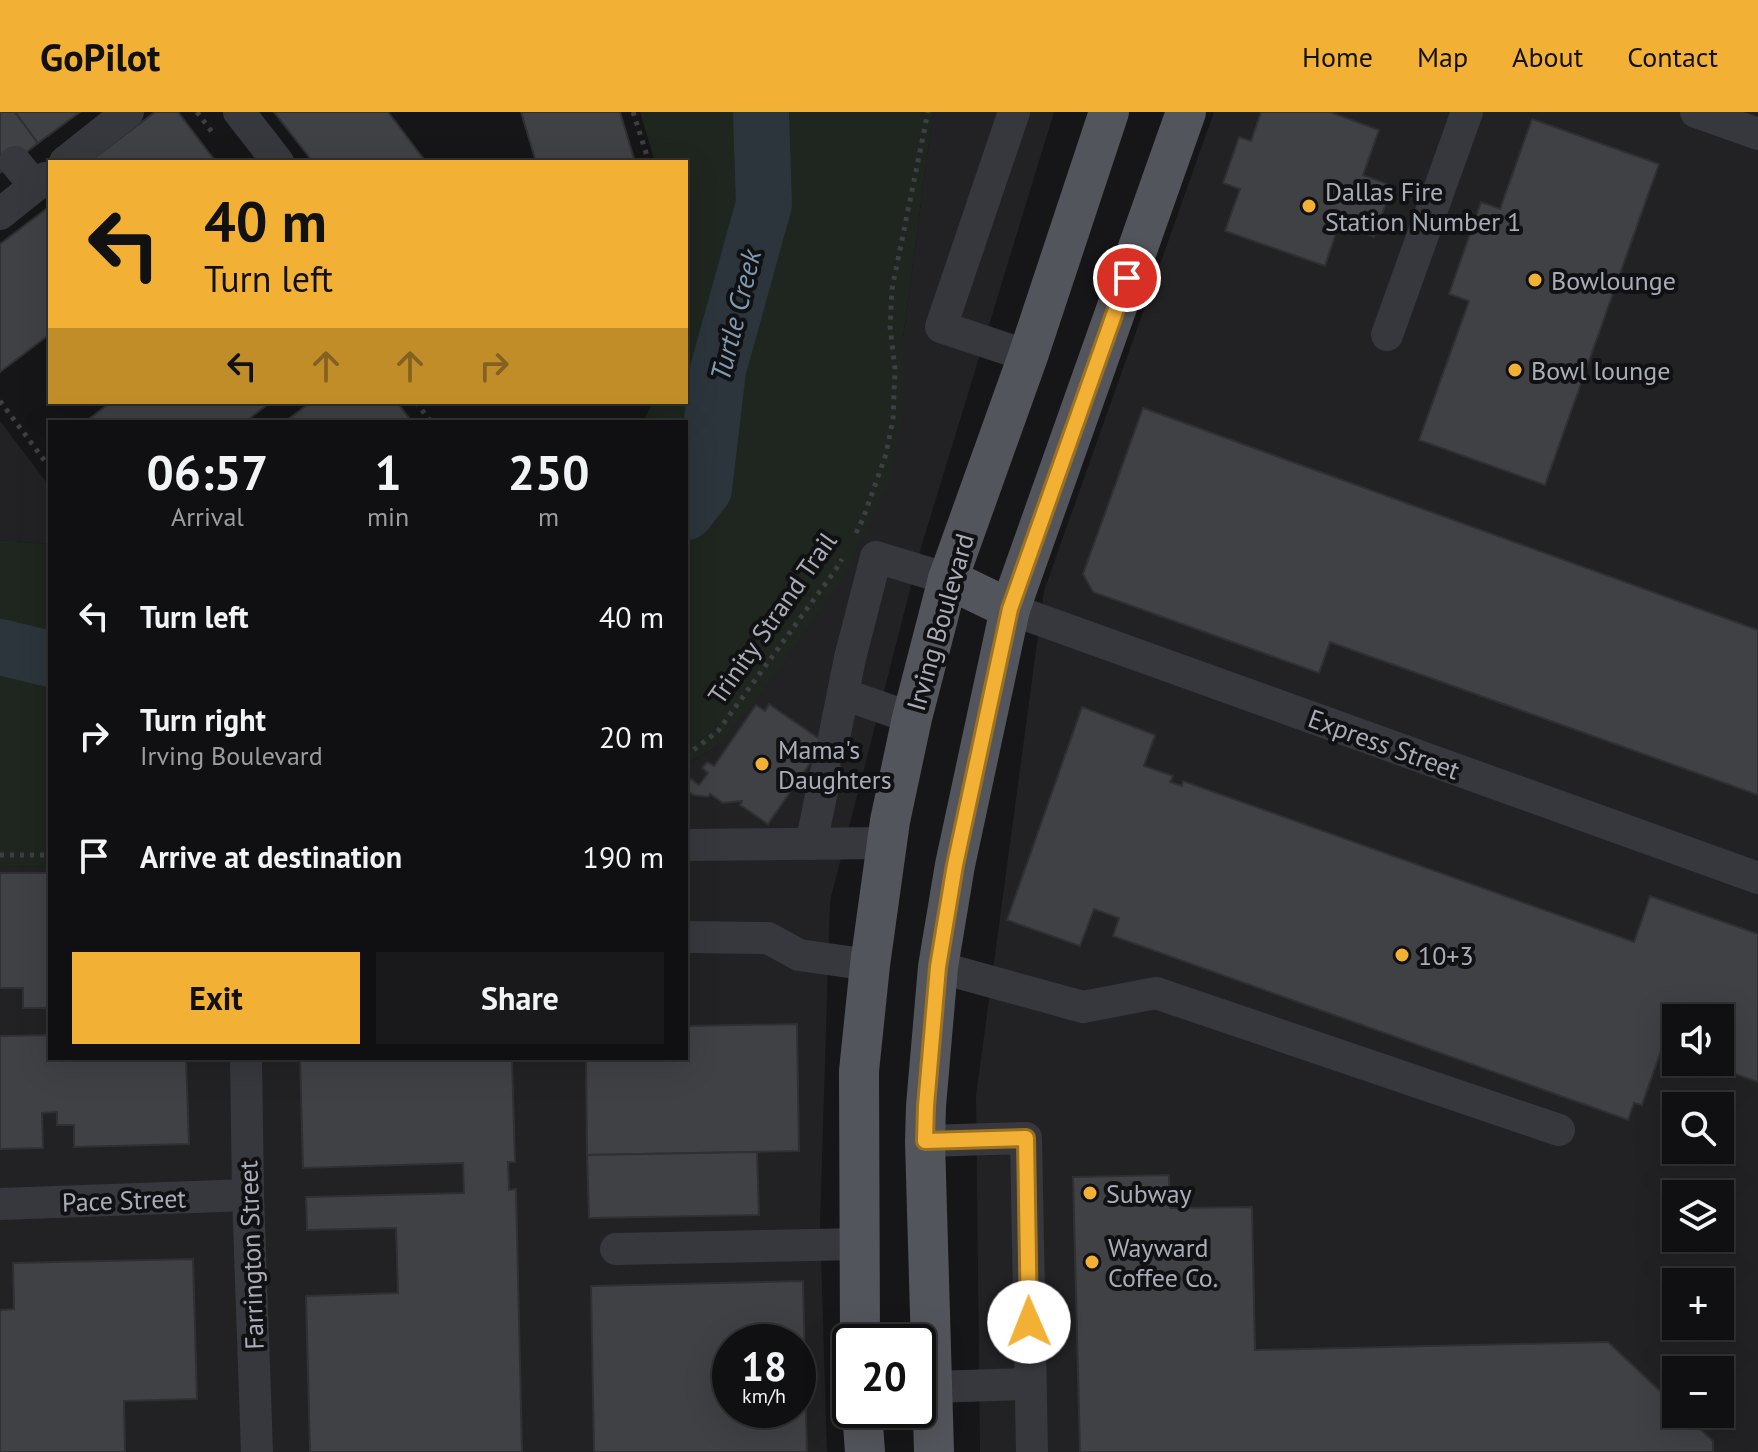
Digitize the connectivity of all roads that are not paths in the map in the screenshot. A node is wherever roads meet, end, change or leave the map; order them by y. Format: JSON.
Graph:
{"nodes":[{"id":1,"x":128,"y":112,"type":"edge"},
{"id":2,"x":239,"y":112,"type":"edge"},
{"id":3,"x":1014,"y":112,"type":"edge"},
{"id":4,"x":1109,"y":112,"type":"edge"},
{"id":5,"x":1186,"y":112,"type":"edge"},
{"id":6,"x":1467,"y":112,"type":"edge"},
{"id":7,"x":1700,"y":113,"type":"edge"},
{"id":8,"x":1758,"y":134,"type":"edge"},
{"id":9,"x":58,"y":160,"type":"edge"},
{"id":10,"x":276,"y":160,"type":"edge"},
{"id":11,"x":40,"y":172,"type":"edge"},
{"id":12,"x":0,"y":214,"type":"edge"},
{"id":13,"x":1387,"y":335,"type":"dead end"},
{"id":14,"x":1028,"y":356,"type":"junction"},
{"id":15,"x":948,"y":579,"type":"junction"},
{"id":16,"x":1010,"y":609,"type":"junction"},
{"id":17,"x":843,"y":694,"type":"junction"},
{"id":18,"x":912,"y":718,"type":"junction"},
{"id":19,"x":886,"y":843,"type":"junction"},
{"id":20,"x":811,"y":844,"type":"junction"},
{"id":21,"x":688,"y":845,"type":"edge"},
{"id":22,"x":1758,"y":878,"type":"edge"},
{"id":23,"x":688,"y":937,"type":"edge"},
{"id":24,"x":870,"y":965,"type":"junction"},
{"id":25,"x":938,"y":967,"type":"junction"},
{"id":26,"x":246,"y":1060,"type":"edge"},
{"id":27,"x":1559,"y":1130,"type":"dead end"},
{"id":28,"x":925,"y":1141,"type":"junction"},
{"id":29,"x":248,"y":1195,"type":"junction"},
{"id":30,"x":0,"y":1204,"type":"edge"},
{"id":31,"x":859,"y":1244,"type":"junction"},
{"id":32,"x":616,"y":1249,"type":"dead end"},
{"id":33,"x":860,"y":1324,"type":"edge"},
{"id":34,"x":925,"y":1324,"type":"edge"},
{"id":35,"x":1030,"y":1384,"type":"junction"},
{"id":36,"x":936,"y":1388,"type":"edge"},
{"id":37,"x":863,"y":1428,"type":"edge"},
{"id":38,"x":931,"y":1428,"type":"edge"},
{"id":39,"x":257,"y":1452,"type":"edge"},
{"id":40,"x":865,"y":1452,"type":"edge"},
{"id":41,"x":934,"y":1452,"type":"edge"},
{"id":42,"x":1032,"y":1452,"type":"edge"}],
"edges":[{"from":1,"to":9,"type":"street"},
{"from":2,"to":10,"type":"street"},
{"from":3,"to":14,"type":"street"},
{"from":4,"to":14,"type":"main road","name":"Irving Boulevard"},
{"from":5,"to":16,"type":"main road"},
{"from":6,"to":13,"type":"street"},
{"from":7,"to":8,"type":"street"},
{"from":11,"to":12,"type":"street"},
{"from":14,"to":15,"type":"main road","name":"Irving Boulevard"},
{"from":15,"to":16,"type":"main road"},
{"from":15,"to":17,"type":"street"},
{"from":15,"to":18,"type":"main road","name":"Irving Boulevard"},
{"from":16,"to":22,"type":"street","name":"Express Street"},
{"from":16,"to":25,"type":"main road"},
{"from":17,"to":18,"type":"street"},
{"from":17,"to":20,"type":"street"},
{"from":18,"to":19,"type":"main road","name":"Irving Boulevard"},
{"from":19,"to":20,"type":"street"},
{"from":19,"to":24,"type":"main road","name":"Irving Boulevard"},
{"from":20,"to":21,"type":"street"},
{"from":23,"to":24,"type":"street"},
{"from":24,"to":25,"type":"main road"},
{"from":24,"to":31,"type":"main road","name":"Irving Boulevard"},
{"from":25,"to":27,"type":"street"},
{"from":25,"to":28,"type":"main road"},
{"from":26,"to":29,"type":"street","name":"Farrington Street"},
{"from":28,"to":34,"type":"main road"},
{"from":28,"to":35,"type":"street"},
{"from":29,"to":30,"type":"street","name":"Pace Street"},
{"from":29,"to":39,"type":"street","name":"Farrington Street"},
{"from":31,"to":32,"type":"street"},
{"from":31,"to":33,"type":"main road","name":"Irving Boulevard"},
{"from":35,"to":36,"type":"street"},
{"from":35,"to":42,"type":"street"},
{"from":37,"to":40,"type":"main road"},
{"from":38,"to":41,"type":"main road"}]}
